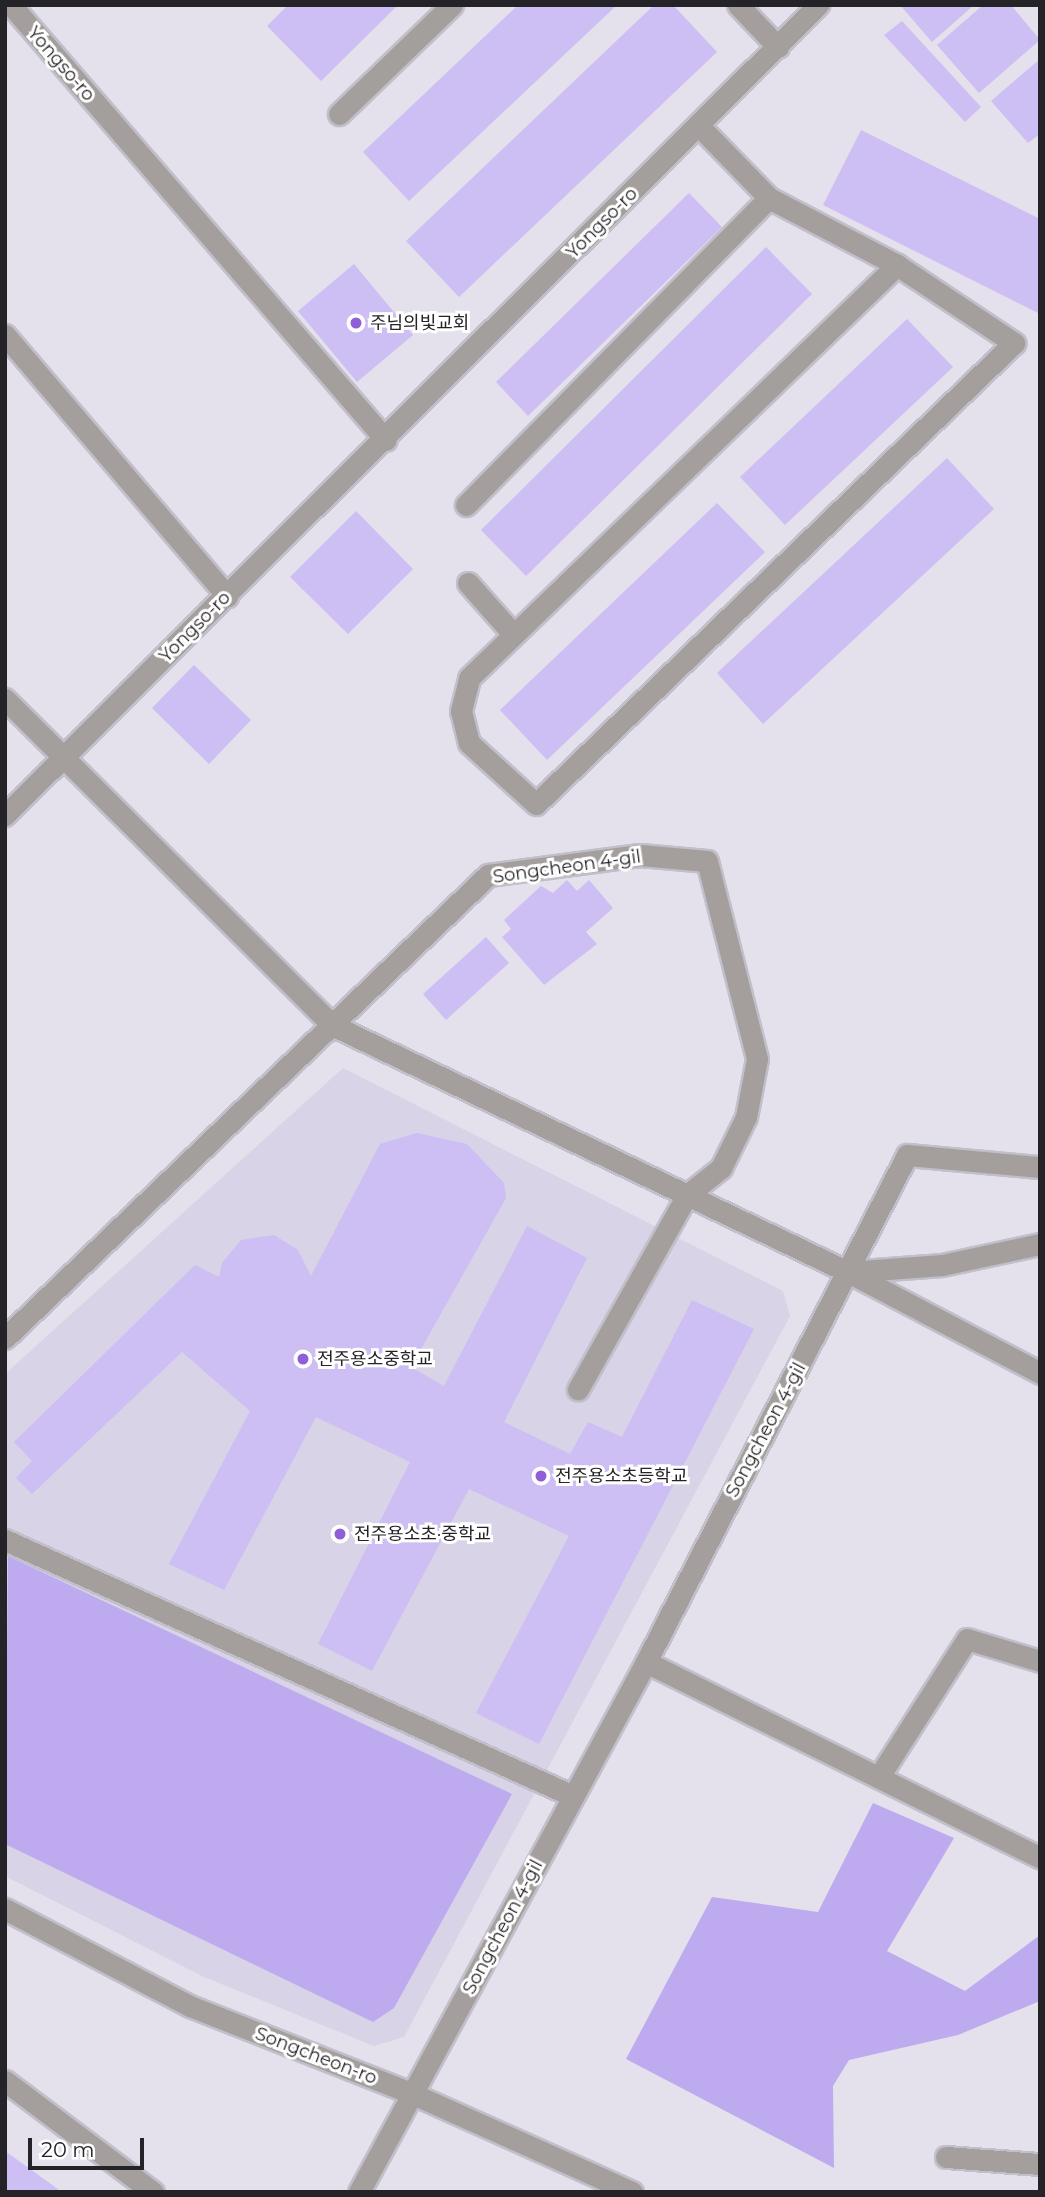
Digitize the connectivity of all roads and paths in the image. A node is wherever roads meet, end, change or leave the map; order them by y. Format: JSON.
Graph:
{"nodes":[{"id":1,"x":11,"y":5,"type":"edge"},
{"id":2,"x":452,"y":5,"type":"edge"},
{"id":3,"x":738,"y":5,"type":"edge"},
{"id":4,"x":818,"y":5,"type":"edge"},
{"id":5,"x":778,"y":47,"type":"junction"},
{"id":6,"x":339,"y":114,"type":"dead end"},
{"id":7,"x":699,"y":126,"type":"junction"},
{"id":8,"x":769,"y":198,"type":"junction"},
{"id":9,"x":897,"y":265,"type":"junction"},
{"id":10,"x":5,"y":335,"type":"edge"},
{"id":11,"x":386,"y":440,"type":"junction"},
{"id":12,"x":466,"y":505,"type":"dead end"},
{"id":13,"x":468,"y":583,"type":"dead end"},
{"id":14,"x":227,"y":596,"type":"junction"},
{"id":15,"x":513,"y":634,"type":"junction"},
{"id":16,"x":5,"y":699,"type":"edge"},
{"id":17,"x":61,"y":759,"type":"junction"},
{"id":18,"x":5,"y":815,"type":"edge"},
{"id":19,"x":332,"y":1025,"type":"junction"},
{"id":20,"x":1040,"y":1167,"type":"edge"},
{"id":21,"x":687,"y":1195,"type":"junction"},
{"id":22,"x":1040,"y":1244,"type":"edge"},
{"id":23,"x":848,"y":1272,"type":"junction"},
{"id":24,"x":5,"y":1338,"type":"edge"},
{"id":25,"x":1040,"y":1373,"type":"edge"},
{"id":26,"x":578,"y":1389,"type":"dead end"},
{"id":27,"x":5,"y":1540,"type":"edge"},
{"id":28,"x":1040,"y":1661,"type":"edge"},
{"id":29,"x":646,"y":1662,"type":"junction"},
{"id":30,"x":880,"y":1775,"type":"junction"},
{"id":31,"x":573,"y":1796,"type":"junction"},
{"id":32,"x":1040,"y":1858,"type":"edge"},
{"id":33,"x":5,"y":1909,"type":"edge"},
{"id":34,"x":5,"y":2081,"type":"edge"},
{"id":35,"x":413,"y":2094,"type":"junction"},
{"id":36,"x":946,"y":2157,"type":"dead end"},
{"id":37,"x":1040,"y":2164,"type":"edge"},
{"id":38,"x":153,"y":2192,"type":"edge"},
{"id":39,"x":359,"y":2192,"type":"edge"},
{"id":40,"x":632,"y":2192,"type":"edge"}],
"edges":[{"from":1,"to":11,"type":"street","name":"Yongso-ro"},
{"from":2,"to":6,"type":"street"},
{"from":3,"to":5,"type":"street"},
{"from":4,"to":5,"type":"street","name":"Yongso-ro"},
{"from":5,"to":7,"type":"street","name":"Yongso-ro"},
{"from":7,"to":8,"type":"street"},
{"from":7,"to":11,"type":"street","name":"Yongso-ro"},
{"from":8,"to":9,"type":"street"},
{"from":8,"to":12,"type":"street"},
{"from":9,"to":15,"type":"street"},
{"from":9,"to":15,"type":"street"},
{"from":10,"to":14,"type":"street"},
{"from":11,"to":14,"type":"street","name":"Yongso-ro"},
{"from":13,"to":15,"type":"street"},
{"from":14,"to":17,"type":"street","name":"Yongso-ro"},
{"from":16,"to":17,"type":"street"},
{"from":17,"to":18,"type":"street","name":"Yongso-ro"},
{"from":17,"to":19,"type":"street"},
{"from":19,"to":21,"type":"street"},
{"from":19,"to":21,"type":"street","name":"Songcheon 4-gil"},
{"from":19,"to":24,"type":"street"},
{"from":20,"to":23,"type":"street","name":"Songcheon 4-gil"},
{"from":21,"to":23,"type":"street"},
{"from":21,"to":26,"type":"street"},
{"from":22,"to":23,"type":"street"},
{"from":23,"to":25,"type":"street"},
{"from":23,"to":29,"type":"street","name":"Songcheon 4-gil"},
{"from":27,"to":31,"type":"street"},
{"from":28,"to":30,"type":"street"},
{"from":29,"to":30,"type":"street"},
{"from":29,"to":31,"type":"street","name":"Songcheon 4-gil"},
{"from":30,"to":32,"type":"street"},
{"from":31,"to":35,"type":"street","name":"Songcheon 4-gil"},
{"from":33,"to":35,"type":"street","name":"Songcheon-ro"},
{"from":34,"to":38,"type":"street"},
{"from":35,"to":39,"type":"street","name":"Songcheon 4-gil"},
{"from":35,"to":40,"type":"street","name":"Songcheon-ro"},
{"from":36,"to":37,"type":"street"}]}
